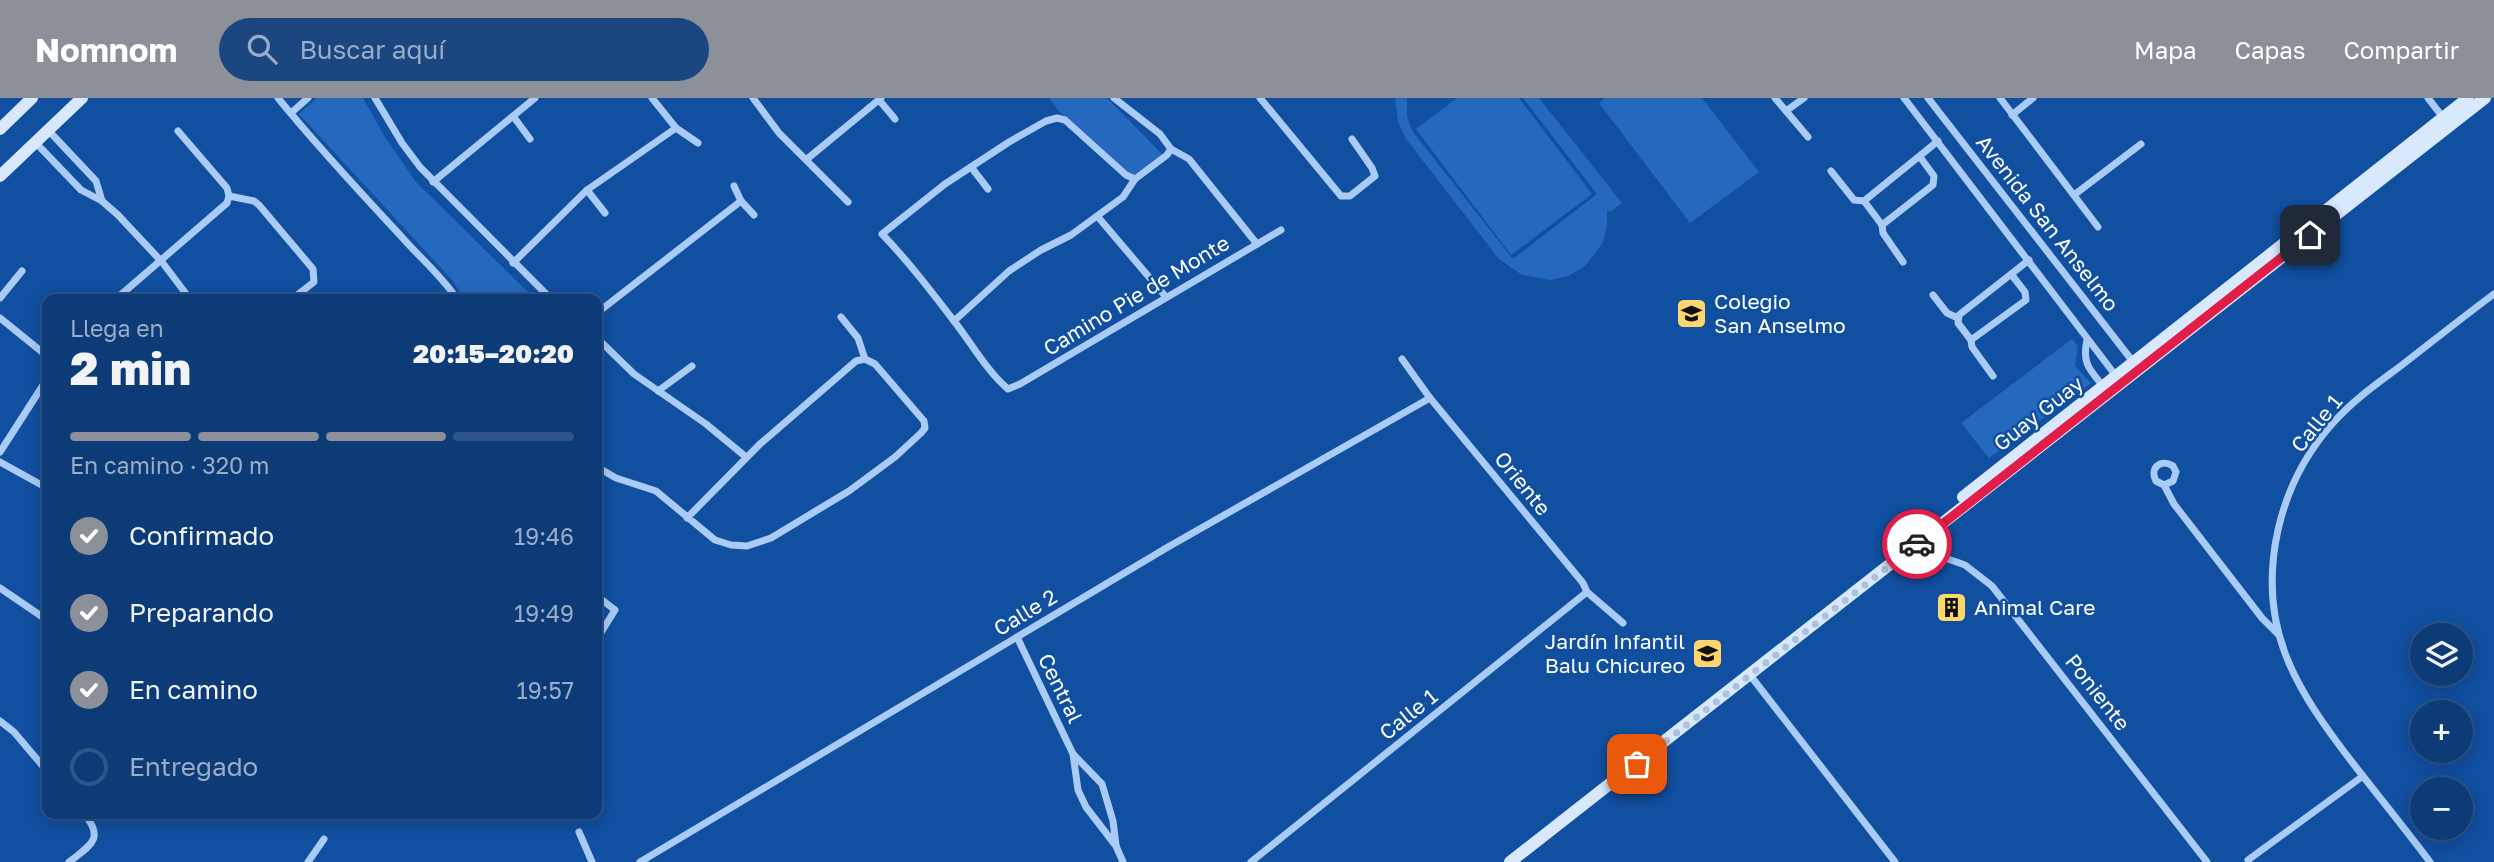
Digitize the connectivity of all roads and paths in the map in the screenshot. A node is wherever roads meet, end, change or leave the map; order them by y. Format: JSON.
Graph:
{"nodes":[{"id":1,"x":32,"y":98,"type":"edge"},
{"id":2,"x":82,"y":98,"type":"edge"},
{"id":3,"x":278,"y":98,"type":"edge"},
{"id":4,"x":308,"y":98,"type":"edge"},
{"id":5,"x":375,"y":98,"type":"edge"},
{"id":6,"x":535,"y":98,"type":"edge"},
{"id":7,"x":652,"y":98,"type":"edge"},
{"id":8,"x":753,"y":98,"type":"edge"},
{"id":9,"x":1114,"y":98,"type":"edge"},
{"id":10,"x":1272,"y":98,"type":"edge"},
{"id":11,"x":1775,"y":98,"type":"edge"},
{"id":12,"x":1804,"y":98,"type":"edge"},
{"id":13,"x":1904,"y":98,"type":"edge"},
{"id":14,"x":1928,"y":98,"type":"edge"},
{"id":15,"x":2000,"y":98,"type":"edge"},
{"id":16,"x":2033,"y":98,"type":"edge"},
{"id":17,"x":2428,"y":98,"type":"edge"},
{"id":18,"x":2468,"y":98,"type":"edge"},
{"id":19,"x":2485,"y":98,"type":"edge"},
{"id":20,"x":880,"y":99,"type":"edge"},
{"id":21,"x":1262,"y":101,"type":"edge"},
{"id":22,"x":1786,"y":111,"type":"junction"},
{"id":23,"x":291,"y":113,"type":"junction"},
{"id":24,"x":2012,"y":115,"type":"junction"},
{"id":25,"x":513,"y":116,"type":"junction"},
{"id":26,"x":895,"y":118,"type":"dead end"},
{"id":27,"x":2446,"y":122,"type":"junction"},
{"id":28,"x":676,"y":128,"type":"junction"},
{"id":29,"x":0,"y":129,"type":"edge"},
{"id":30,"x":48,"y":130,"type":"junction"},
{"id":31,"x":178,"y":131,"type":"dead end"},
{"id":32,"x":1808,"y":138,"type":"dead end"},
{"id":33,"x":530,"y":139,"type":"dead end"},
{"id":34,"x":1352,"y":139,"type":"dead end"},
{"id":35,"x":1938,"y":141,"type":"junction"},
{"id":36,"x":35,"y":142,"type":"junction"},
{"id":37,"x":698,"y":143,"type":"dead end"},
{"id":38,"x":2141,"y":144,"type":"dead end"},
{"id":39,"x":1171,"y":149,"type":"junction"},
{"id":40,"x":1920,"y":157,"type":"junction"},
{"id":41,"x":807,"y":159,"type":"junction"},
{"id":42,"x":971,"y":167,"type":"junction"},
{"id":43,"x":1831,"y":171,"type":"dead end"},
{"id":44,"x":0,"y":176,"type":"edge"},
{"id":45,"x":1135,"y":179,"type":"junction"},
{"id":46,"x":433,"y":181,"type":"junction"},
{"id":47,"x":734,"y":186,"type":"dead end"},
{"id":48,"x":988,"y":189,"type":"dead end"},
{"id":49,"x":587,"y":190,"type":"junction"},
{"id":50,"x":2074,"y":195,"type":"junction"},
{"id":51,"x":229,"y":196,"type":"junction"},
{"id":52,"x":102,"y":201,"type":"junction"},
{"id":53,"x":741,"y":201,"type":"junction"},
{"id":54,"x":1864,"y":201,"type":"junction"},
{"id":55,"x":848,"y":202,"type":"dead end"},
{"id":56,"x":605,"y":212,"type":"dead end"},
{"id":57,"x":754,"y":215,"type":"dead end"},
{"id":58,"x":1098,"y":217,"type":"junction"},
{"id":59,"x":1882,"y":225,"type":"junction"},
{"id":60,"x":2098,"y":227,"type":"dead end"},
{"id":61,"x":1281,"y":230,"type":"dead end"},
{"id":62,"x":1258,"y":244,"type":"junction"},
{"id":63,"x":2029,"y":260,"type":"junction"},
{"id":64,"x":162,"y":262,"type":"junction"},
{"id":65,"x":513,"y":262,"type":"junction"},
{"id":66,"x":1903,"y":262,"type":"dead end"},
{"id":67,"x":22,"y":271,"type":"dead end"},
{"id":68,"x":2011,"y":274,"type":"junction"},
{"id":69,"x":122,"y":294,"type":"edge"},
{"id":70,"x":186,"y":294,"type":"edge"},
{"id":71,"x":298,"y":294,"type":"edge"},
{"id":72,"x":454,"y":294,"type":"edge"},
{"id":73,"x":545,"y":294,"type":"edge"},
{"id":74,"x":2494,"y":294,"type":"edge"},
{"id":75,"x":1933,"y":295,"type":"dead end"},
{"id":76,"x":0,"y":298,"type":"edge"},
{"id":77,"x":1166,"y":298,"type":"junction"},
{"id":78,"x":602,"y":309,"type":"edge"},
{"id":79,"x":841,"y":317,"type":"dead end"},
{"id":80,"x":0,"y":318,"type":"edge"},
{"id":81,"x":1958,"y":318,"type":"junction"},
{"id":82,"x":954,"y":321,"type":"junction"},
{"id":83,"x":2181,"y":330,"type":"junction"},
{"id":84,"x":1972,"y":340,"type":"junction"},
{"id":85,"x":2087,"y":340,"type":"junction"},
{"id":86,"x":602,"y":343,"type":"edge"},
{"id":87,"x":42,"y":352,"type":"edge"},
{"id":88,"x":865,"y":359,"type":"junction"},
{"id":89,"x":1402,"y":359,"type":"dead end"},
{"id":90,"x":692,"y":366,"type":"dead end"},
{"id":91,"x":2136,"y":366,"type":"junction"},
{"id":92,"x":1993,"y":376,"type":"dead end"},
{"id":93,"x":2116,"y":376,"type":"junction"},
{"id":94,"x":2103,"y":386,"type":"junction"},
{"id":95,"x":42,"y":387,"type":"edge"},
{"id":96,"x":658,"y":391,"type":"junction"},
{"id":97,"x":1430,"y":398,"type":"junction"},
{"id":98,"x":0,"y":453,"type":"edge"},
{"id":99,"x":746,"y":457,"type":"junction"},
{"id":100,"x":0,"y":462,"type":"edge"},
{"id":101,"x":602,"y":470,"type":"edge"},
{"id":102,"x":42,"y":485,"type":"edge"},
{"id":103,"x":2164,"y":485,"type":"dead end"},
{"id":104,"x":1983,"y":486,"type":"junction"},
{"id":105,"x":687,"y":518,"type":"junction"},
{"id":106,"x":1917,"y":540,"type":"junction"},
{"id":107,"x":1948,"y":559,"type":"junction"},
{"id":108,"x":0,"y":589,"type":"edge"},
{"id":109,"x":1587,"y":592,"type":"junction"},
{"id":110,"x":602,"y":600,"type":"edge"},
{"id":111,"x":42,"y":617,"type":"edge"},
{"id":112,"x":1623,"y":623,"type":"dead end"},
{"id":113,"x":1802,"y":629,"type":"junction"},
{"id":114,"x":602,"y":631,"type":"edge"},
{"id":115,"x":2279,"y":636,"type":"junction"},
{"id":116,"x":1017,"y":637,"type":"junction"},
{"id":117,"x":1750,"y":675,"type":"junction"},
{"id":118,"x":0,"y":721,"type":"edge"},
{"id":119,"x":1073,"y":754,"type":"junction"},
{"id":120,"x":1637,"y":764,"type":"junction"},
{"id":121,"x":42,"y":765,"type":"edge"},
{"id":122,"x":2363,"y":776,"type":"junction"},
{"id":123,"x":89,"y":819,"type":"edge"},
{"id":124,"x":579,"y":832,"type":"dead end"},
{"id":125,"x":324,"y":839,"type":"dead end"},
{"id":126,"x":1116,"y":846,"type":"junction"},
{"id":127,"x":2248,"y":860,"type":"edge"},
{"id":128,"x":69,"y":862,"type":"edge"},
{"id":129,"x":308,"y":862,"type":"edge"},
{"id":130,"x":592,"y":862,"type":"edge"},
{"id":131,"x":640,"y":862,"type":"edge"},
{"id":132,"x":1124,"y":862,"type":"edge"},
{"id":133,"x":1251,"y":862,"type":"edge"},
{"id":134,"x":1510,"y":862,"type":"edge"},
{"id":135,"x":1895,"y":862,"type":"edge"},
{"id":136,"x":2207,"y":862,"type":"edge"},
{"id":137,"x":2430,"y":862,"type":"edge"}],
"edges":[{"from":1,"to":29,"type":"street"},
{"from":2,"to":30,"type":"street"},
{"from":3,"to":23,"type":"street"},
{"from":4,"to":23,"type":"street"},
{"from":5,"to":46,"type":"street"},
{"from":6,"to":25,"type":"street"},
{"from":7,"to":28,"type":"street"},
{"from":8,"to":41,"type":"street"},
{"from":9,"to":39,"type":"street"},
{"from":10,"to":21,"type":"street"},
{"from":11,"to":22,"type":"street"},
{"from":12,"to":22,"type":"street"},
{"from":13,"to":35,"type":"street"},
{"from":14,"to":91,"type":"street","name":"Avenida San Anselmo"},
{"from":15,"to":24,"type":"street"},
{"from":16,"to":24,"type":"street"},
{"from":17,"to":27,"type":"street"},
{"from":18,"to":27,"type":"street","name":"Guay Guay"},
{"from":19,"to":27,"type":"street","name":"Guay Guay"},
{"from":20,"to":26,"type":"street"},
{"from":20,"to":41,"type":"street"},
{"from":21,"to":34,"type":"street"},
{"from":22,"to":32,"type":"street"},
{"from":23,"to":72,"type":"street"},
{"from":24,"to":50,"type":"street"},
{"from":25,"to":33,"type":"street"},
{"from":25,"to":46,"type":"street"},
{"from":27,"to":83,"type":"street","name":"Guay Guay"},
{"from":27,"to":83,"type":"street","name":"Guay Guay"},
{"from":28,"to":37,"type":"street"},
{"from":28,"to":49,"type":"street"},
{"from":30,"to":36,"type":"street"},
{"from":30,"to":52,"type":"street"},
{"from":31,"to":51,"type":"street"},
{"from":35,"to":40,"type":"street"},
{"from":35,"to":63,"type":"street"},
{"from":36,"to":44,"type":"street"},
{"from":36,"to":52,"type":"street"},
{"from":38,"to":50,"type":"street"},
{"from":39,"to":45,"type":"street"},
{"from":39,"to":62,"type":"street"},
{"from":40,"to":54,"type":"street"},
{"from":40,"to":59,"type":"street"},
{"from":41,"to":55,"type":"street"},
{"from":42,"to":45,"type":"street"},
{"from":42,"to":48,"type":"street"},
{"from":42,"to":82,"type":"street"},
{"from":43,"to":54,"type":"street"},
{"from":45,"to":58,"type":"street"},
{"from":46,"to":65,"type":"street"},
{"from":47,"to":53,"type":"street"},
{"from":49,"to":56,"type":"street"},
{"from":49,"to":65,"type":"street"},
{"from":50,"to":60,"type":"street"},
{"from":51,"to":64,"type":"street"},
{"from":51,"to":71,"type":"street"},
{"from":52,"to":64,"type":"street"},
{"from":53,"to":57,"type":"street"},
{"from":53,"to":78,"type":"street"},
{"from":54,"to":59,"type":"street"},
{"from":58,"to":77,"type":"street"},
{"from":58,"to":82,"type":"street"},
{"from":59,"to":66,"type":"street"},
{"from":61,"to":62,"type":"street","name":"Camino Pie de Monte"},
{"from":62,"to":77,"type":"street","name":"Camino Pie de Monte"},
{"from":63,"to":68,"type":"street"},
{"from":63,"to":85,"type":"street"},
{"from":64,"to":69,"type":"street"},
{"from":64,"to":70,"type":"street"},
{"from":65,"to":73,"type":"street"},
{"from":67,"to":76,"type":"street"},
{"from":68,"to":81,"type":"street"},
{"from":68,"to":84,"type":"street"},
{"from":74,"to":115,"type":"street","name":"Calle 1"},
{"from":75,"to":81,"type":"street"},
{"from":77,"to":82,"type":"street","name":"Camino Pie de Monte"},
{"from":79,"to":88,"type":"street"},
{"from":80,"to":87,"type":"street"},
{"from":81,"to":84,"type":"street"},
{"from":83,"to":91,"type":"street","name":"Guay Guay"},
{"from":84,"to":92,"type":"street"},
{"from":85,"to":93,"type":"street"},
{"from":85,"to":94,"type":"street"},
{"from":86,"to":96,"type":"street"},
{"from":88,"to":99,"type":"street"},
{"from":88,"to":105,"type":"street"},
{"from":89,"to":97,"type":"street","name":"Oriente"},
{"from":90,"to":96,"type":"street"},
{"from":91,"to":93,"type":"street","name":"Guay Guay"},
{"from":91,"to":104,"type":"street","name":"Guay Guay"},
{"from":93,"to":94,"type":"street","name":"Guay Guay"},
{"from":94,"to":104,"type":"street","name":"Guay Guay"},
{"from":95,"to":98,"type":"street"},
{"from":96,"to":99,"type":"street"},
{"from":97,"to":109,"type":"street","name":"Oriente"},
{"from":97,"to":116,"type":"street","name":"Calle 2"},
{"from":99,"to":105,"type":"street"},
{"from":100,"to":102,"type":"street"},
{"from":101,"to":105,"type":"street"},
{"from":103,"to":115,"type":"street","name":"Calle 1"},
{"from":104,"to":106,"type":"street","name":"Guay Guay"},
{"from":106,"to":107,"type":"street","name":"Poniente"},
{"from":106,"to":107,"type":"street","name":"Poniente"},
{"from":106,"to":113,"type":"street","name":"Guay Guay"},
{"from":107,"to":136,"type":"street","name":"Poniente"},
{"from":108,"to":111,"type":"street"},
{"from":109,"to":112,"type":"street","name":"Oriente"},
{"from":109,"to":133,"type":"street","name":"Calle 1"},
{"from":110,"to":114,"type":"street"},
{"from":113,"to":117,"type":"street","name":"Guay Guay"},
{"from":113,"to":120,"type":"street","name":"Guay Guay"},
{"from":115,"to":122,"type":"street","name":"Calle 1"},
{"from":116,"to":119,"type":"street","name":"Central"},
{"from":116,"to":131,"type":"street","name":"Calle 2"},
{"from":117,"to":120,"type":"street","name":"Guay Guay"},
{"from":117,"to":135,"type":"street"},
{"from":118,"to":121,"type":"street"},
{"from":119,"to":126,"type":"street","name":"Central"},
{"from":119,"to":126,"type":"street","name":"Central"},
{"from":120,"to":134,"type":"street","name":"Guay Guay"},
{"from":122,"to":127,"type":"street"},
{"from":122,"to":137,"type":"street","name":"Calle 1"},
{"from":123,"to":128,"type":"street"},
{"from":124,"to":130,"type":"street"},
{"from":125,"to":129,"type":"street"},
{"from":126,"to":132,"type":"street","name":"Central"}]}
